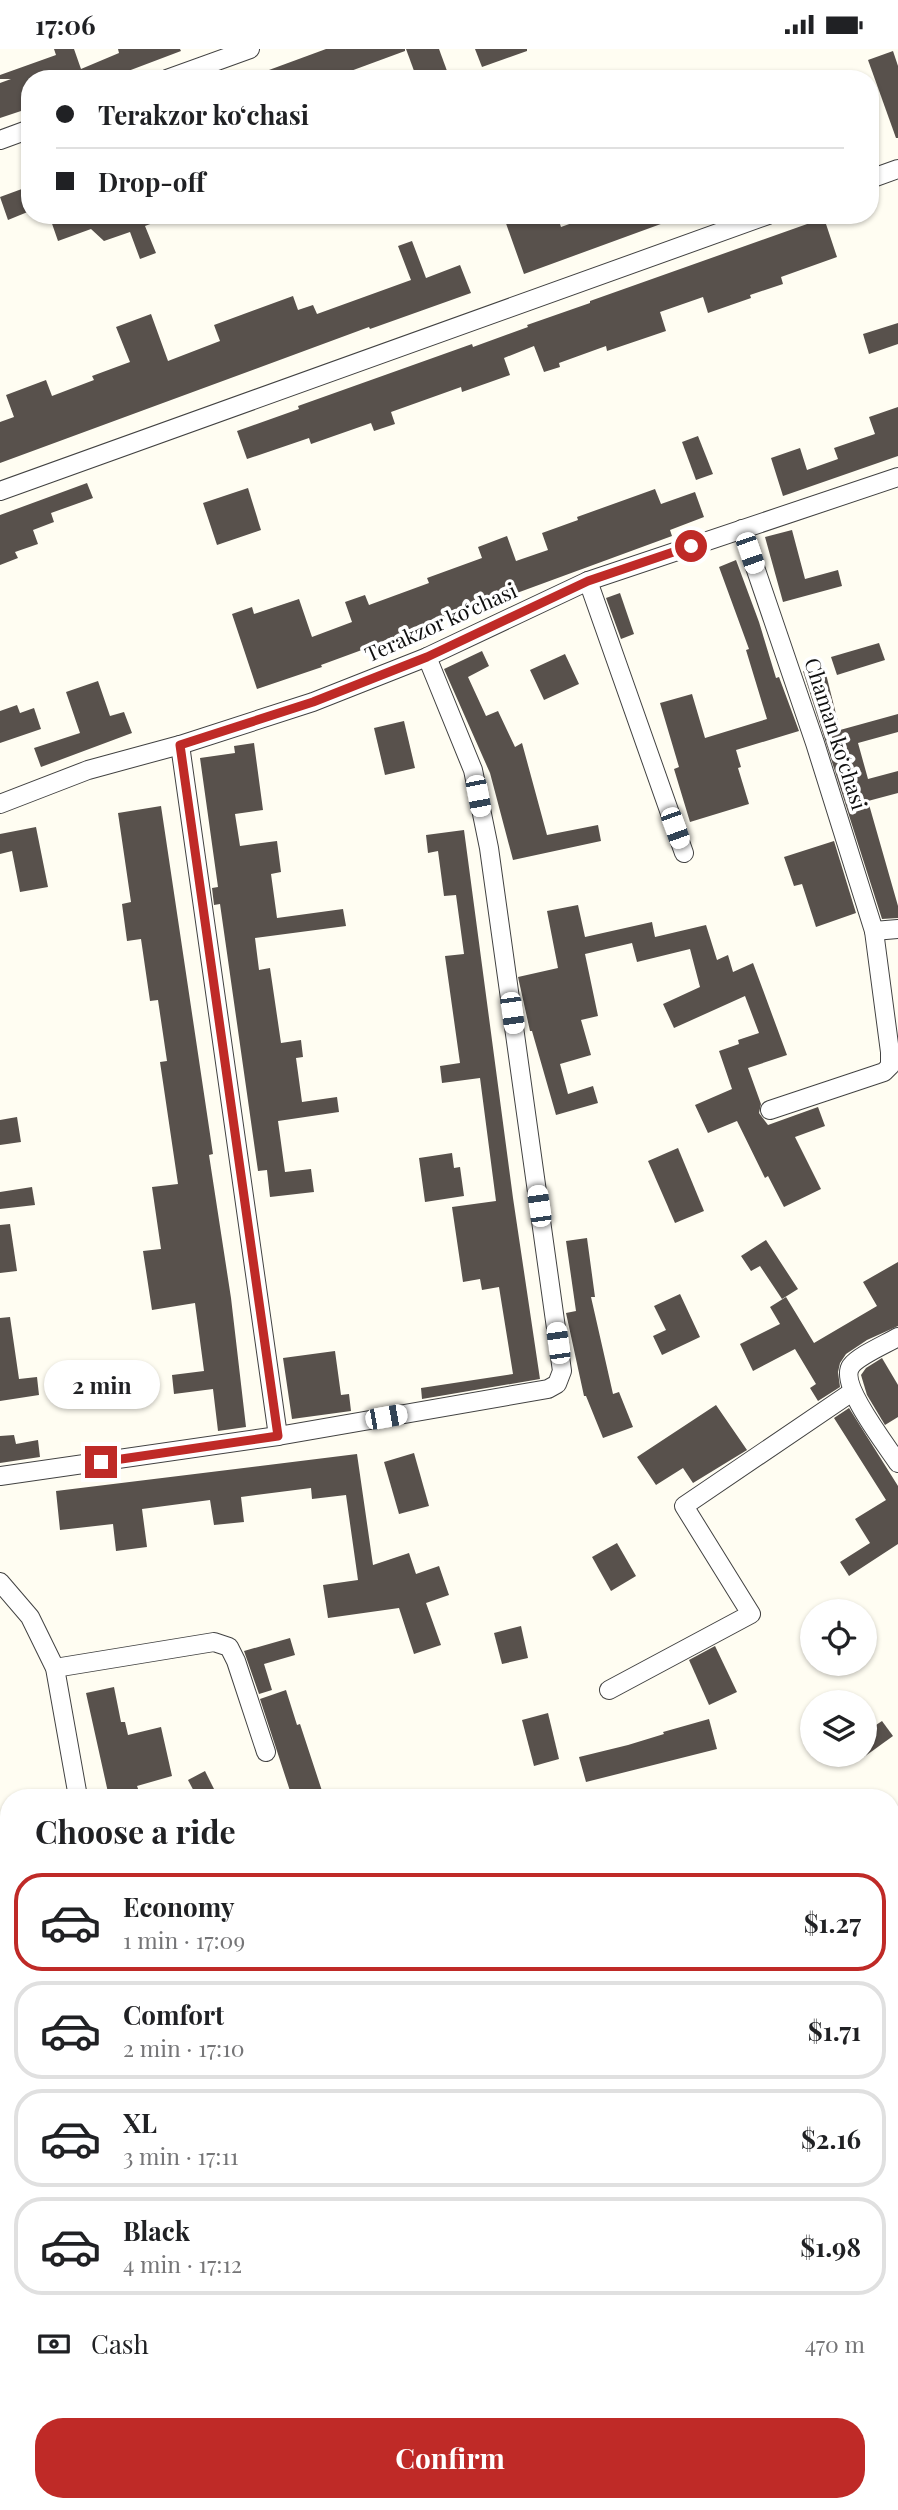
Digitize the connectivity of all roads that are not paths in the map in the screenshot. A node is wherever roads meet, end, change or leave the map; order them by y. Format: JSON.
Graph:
{"nodes":[{"id":1,"x":250,"y":49,"type":"edge"},
{"id":2,"x":192,"y":70,"type":"edge"},
{"id":3,"x":21,"y":132,"type":"edge"},
{"id":4,"x":0,"y":140,"type":"edge"},
{"id":5,"x":898,"y":169,"type":"edge"},
{"id":6,"x":879,"y":176,"type":"edge"},
{"id":7,"x":743,"y":224,"type":"edge"},
{"id":8,"x":898,"y":477,"type":"edge"},
{"id":9,"x":0,"y":491,"type":"edge"},
{"id":10,"x":742,"y":529,"type":"junction"},
{"id":11,"x":588,"y":581,"type":"junction"},
{"id":12,"x":427,"y":657,"type":"junction"},
{"id":13,"x":180,"y":745,"type":"junction"},
{"id":14,"x":0,"y":804,"type":"edge"},
{"id":15,"x":684,"y":853,"type":"dead end"},
{"id":16,"x":898,"y":929,"type":"edge"},
{"id":17,"x":874,"y":931,"type":"junction"},
{"id":18,"x":770,"y":1110,"type":"dead end"},
{"id":19,"x":898,"y":1337,"type":"edge"},
{"id":20,"x":852,"y":1392,"type":"junction"},
{"id":21,"x":278,"y":1436,"type":"junction"},
{"id":22,"x":898,"y":1462,"type":"edge"},
{"id":23,"x":0,"y":1476,"type":"edge"},
{"id":24,"x":0,"y":1582,"type":"edge"},
{"id":25,"x":55,"y":1668,"type":"junction"},
{"id":26,"x":609,"y":1691,"type":"dead end"},
{"id":27,"x":266,"y":1752,"type":"dead end"},
{"id":28,"x":77,"y":1789,"type":"edge"}],
"edges":[{"from":1,"to":2,"type":"street"},
{"from":3,"to":4,"type":"street"},
{"from":5,"to":6,"type":"street"},
{"from":7,"to":9,"type":"street"},
{"from":8,"to":10,"type":"street","name":"Terakzor koʻchasi"},
{"from":10,"to":11,"type":"street","name":"Terakzor koʻchasi"},
{"from":10,"to":17,"type":"street","name":"Chaman koʻchasi"},
{"from":11,"to":12,"type":"street","name":"Terakzor koʻchasi"},
{"from":11,"to":15,"type":"street"},
{"from":12,"to":13,"type":"street","name":"Terakzor koʻchasi"},
{"from":12,"to":21,"type":"street"},
{"from":13,"to":14,"type":"street","name":"Terakzor koʻchasi"},
{"from":13,"to":21,"type":"street"},
{"from":16,"to":17,"type":"street"},
{"from":17,"to":18,"type":"street","name":"Chaman koʻchasi"},
{"from":19,"to":20,"type":"street"},
{"from":20,"to":22,"type":"street"},
{"from":20,"to":26,"type":"street"},
{"from":21,"to":23,"type":"street"},
{"from":24,"to":25,"type":"street"},
{"from":25,"to":27,"type":"street"},
{"from":25,"to":28,"type":"street"}]}
